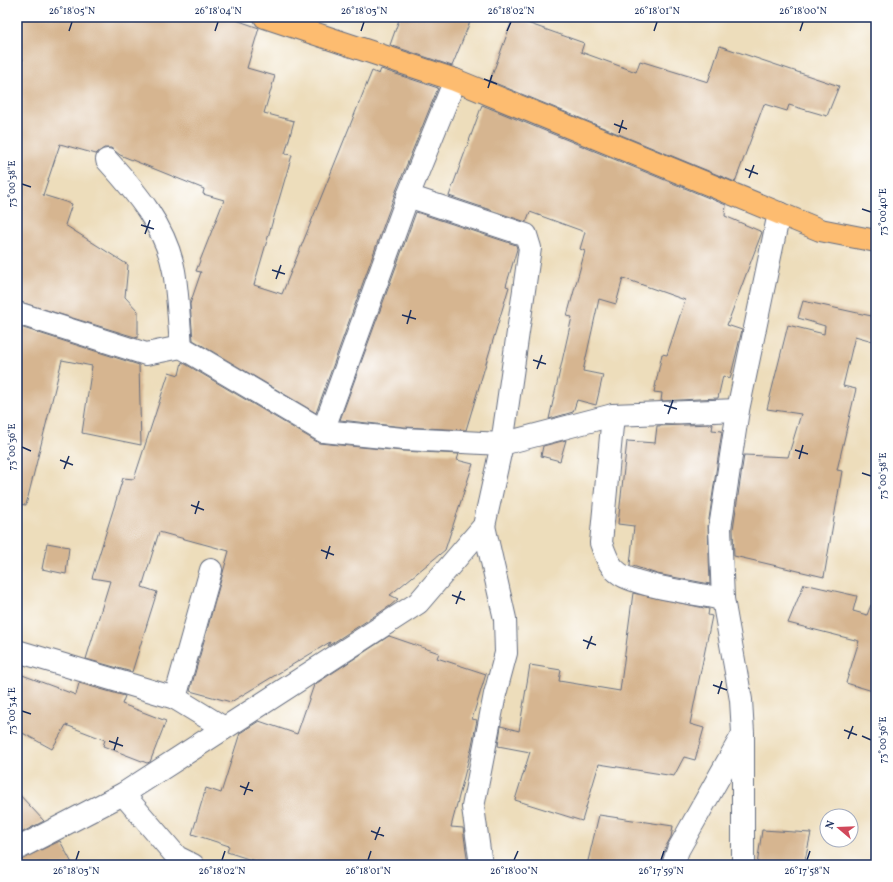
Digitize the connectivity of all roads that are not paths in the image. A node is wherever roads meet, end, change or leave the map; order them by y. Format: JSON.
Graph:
{"nodes":[{"id":1,"x":265,"y":17,"type":"edge"},
{"id":2,"x":456,"y":80,"type":"junction"},
{"id":3,"x":107,"y":160,"type":"dead end"},
{"id":4,"x":408,"y":196,"type":"junction"},
{"id":5,"x":779,"y":213,"type":"junction"},
{"id":6,"x":876,"y":241,"type":"edge"},
{"id":7,"x":17,"y":312,"type":"edge"},
{"id":8,"x":181,"y":346,"type":"junction"},
{"id":9,"x":738,"y":410,"type":"junction"},
{"id":10,"x":613,"y":415,"type":"junction"},
{"id":11,"x":323,"y":431,"type":"junction"},
{"id":12,"x":502,"y":444,"type":"junction"},
{"id":13,"x":484,"y":526,"type":"junction"},
{"id":14,"x":210,"y":570,"type":"dead end"},
{"id":15,"x":723,"y":599,"type":"junction"},
{"id":16,"x":17,"y":651,"type":"edge"},
{"id":17,"x":175,"y":698,"type":"junction"},
{"id":18,"x":224,"y":728,"type":"junction"},
{"id":19,"x":743,"y":734,"type":"junction"},
{"id":20,"x":123,"y":794,"type":"junction"},
{"id":21,"x":17,"y":849,"type":"edge"},
{"id":22,"x":193,"y":865,"type":"edge"},
{"id":23,"x":481,"y":865,"type":"edge"},
{"id":24,"x":673,"y":865,"type":"edge"},
{"id":25,"x":743,"y":865,"type":"edge"}],
"edges":[{"from":1,"to":2,"type":"main road"},
{"from":2,"to":4,"type":"street"},
{"from":2,"to":5,"type":"main road"},
{"from":3,"to":8,"type":"street"},
{"from":4,"to":11,"type":"street"},
{"from":4,"to":12,"type":"street"},
{"from":5,"to":6,"type":"main road"},
{"from":5,"to":9,"type":"street"},
{"from":7,"to":8,"type":"street"},
{"from":8,"to":11,"type":"street"},
{"from":9,"to":10,"type":"street"},
{"from":9,"to":15,"type":"street"},
{"from":10,"to":12,"type":"street"},
{"from":10,"to":15,"type":"street"},
{"from":11,"to":12,"type":"street"},
{"from":12,"to":13,"type":"street"},
{"from":13,"to":18,"type":"street"},
{"from":13,"to":23,"type":"street"},
{"from":14,"to":17,"type":"street"},
{"from":15,"to":19,"type":"street"},
{"from":16,"to":17,"type":"street"},
{"from":17,"to":18,"type":"street"},
{"from":18,"to":20,"type":"street"},
{"from":19,"to":24,"type":"street"},
{"from":19,"to":25,"type":"street"},
{"from":20,"to":21,"type":"street"},
{"from":20,"to":22,"type":"street"}]}
